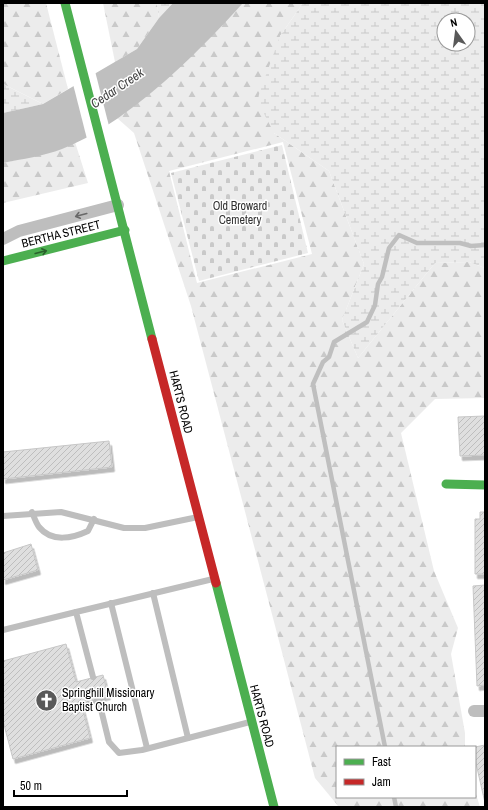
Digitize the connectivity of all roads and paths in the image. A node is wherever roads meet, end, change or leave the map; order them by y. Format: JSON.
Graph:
{"nodes":[{"id":1,"x":65,"y":3,"type":"edge"},
{"id":2,"x":118,"y":205,"type":"junction"},
{"id":3,"x":125,"y":230,"type":"junction"},
{"id":4,"x":3,"y":239,"type":"edge"},
{"id":5,"x":3,"y":261,"type":"edge"},
{"id":6,"x":446,"y":484,"type":"dead end"},
{"id":7,"x":485,"y":485,"type":"edge"},
{"id":8,"x":32,"y":512,"type":"junction"},
{"id":9,"x":3,"y":516,"type":"edge"},
{"id":10,"x":198,"y":516,"type":"junction"},
{"id":11,"x":94,"y":519,"type":"junction"},
{"id":12,"x":214,"y":578,"type":"junction"},
{"id":13,"x":153,"y":593,"type":"junction"},
{"id":14,"x":111,"y":603,"type":"junction"},
{"id":15,"x":76,"y":612,"type":"junction"},
{"id":16,"x":3,"y":630,"type":"edge"},
{"id":17,"x":93,"y":677,"type":"dead end"},
{"id":18,"x":98,"y":697,"type":"dead end"},
{"id":19,"x":252,"y":722,"type":"junction"},
{"id":20,"x":188,"y":738,"type":"junction"},
{"id":21,"x":147,"y":748,"type":"junction"},
{"id":22,"x":274,"y":807,"type":"edge"}],
"edges":[{"from":1,"to":2,"type":"street","name":"HARTS ROAD"},
{"from":2,"to":3,"type":"street","name":"HARTS ROAD"},
{"from":2,"to":4,"type":"street","one_way":true},
{"from":5,"to":3,"type":"street","name":"BERTHA STREET","one_way":true},
{"from":3,"to":10,"type":"street","name":"HARTS ROAD"},
{"from":6,"to":7,"type":"street"},
{"from":8,"to":9,"type":"lane"},
{"from":8,"to":11,"type":"lane"},
{"from":8,"to":11,"type":"lane"},
{"from":10,"to":11,"type":"lane"},
{"from":10,"to":12,"type":"street","name":"HARTS ROAD"},
{"from":12,"to":13,"type":"lane"},
{"from":12,"to":19,"type":"street","name":"HARTS ROAD"},
{"from":13,"to":14,"type":"lane"},
{"from":13,"to":20,"type":"lane"},
{"from":14,"to":15,"type":"lane"},
{"from":14,"to":21,"type":"lane"},
{"from":15,"to":16,"type":"lane"},
{"from":15,"to":17,"type":"lane"},
{"from":18,"to":21,"type":"lane"},
{"from":19,"to":20,"type":"lane"},
{"from":19,"to":22,"type":"street","name":"HARTS ROAD"},
{"from":20,"to":21,"type":"lane"}]}
